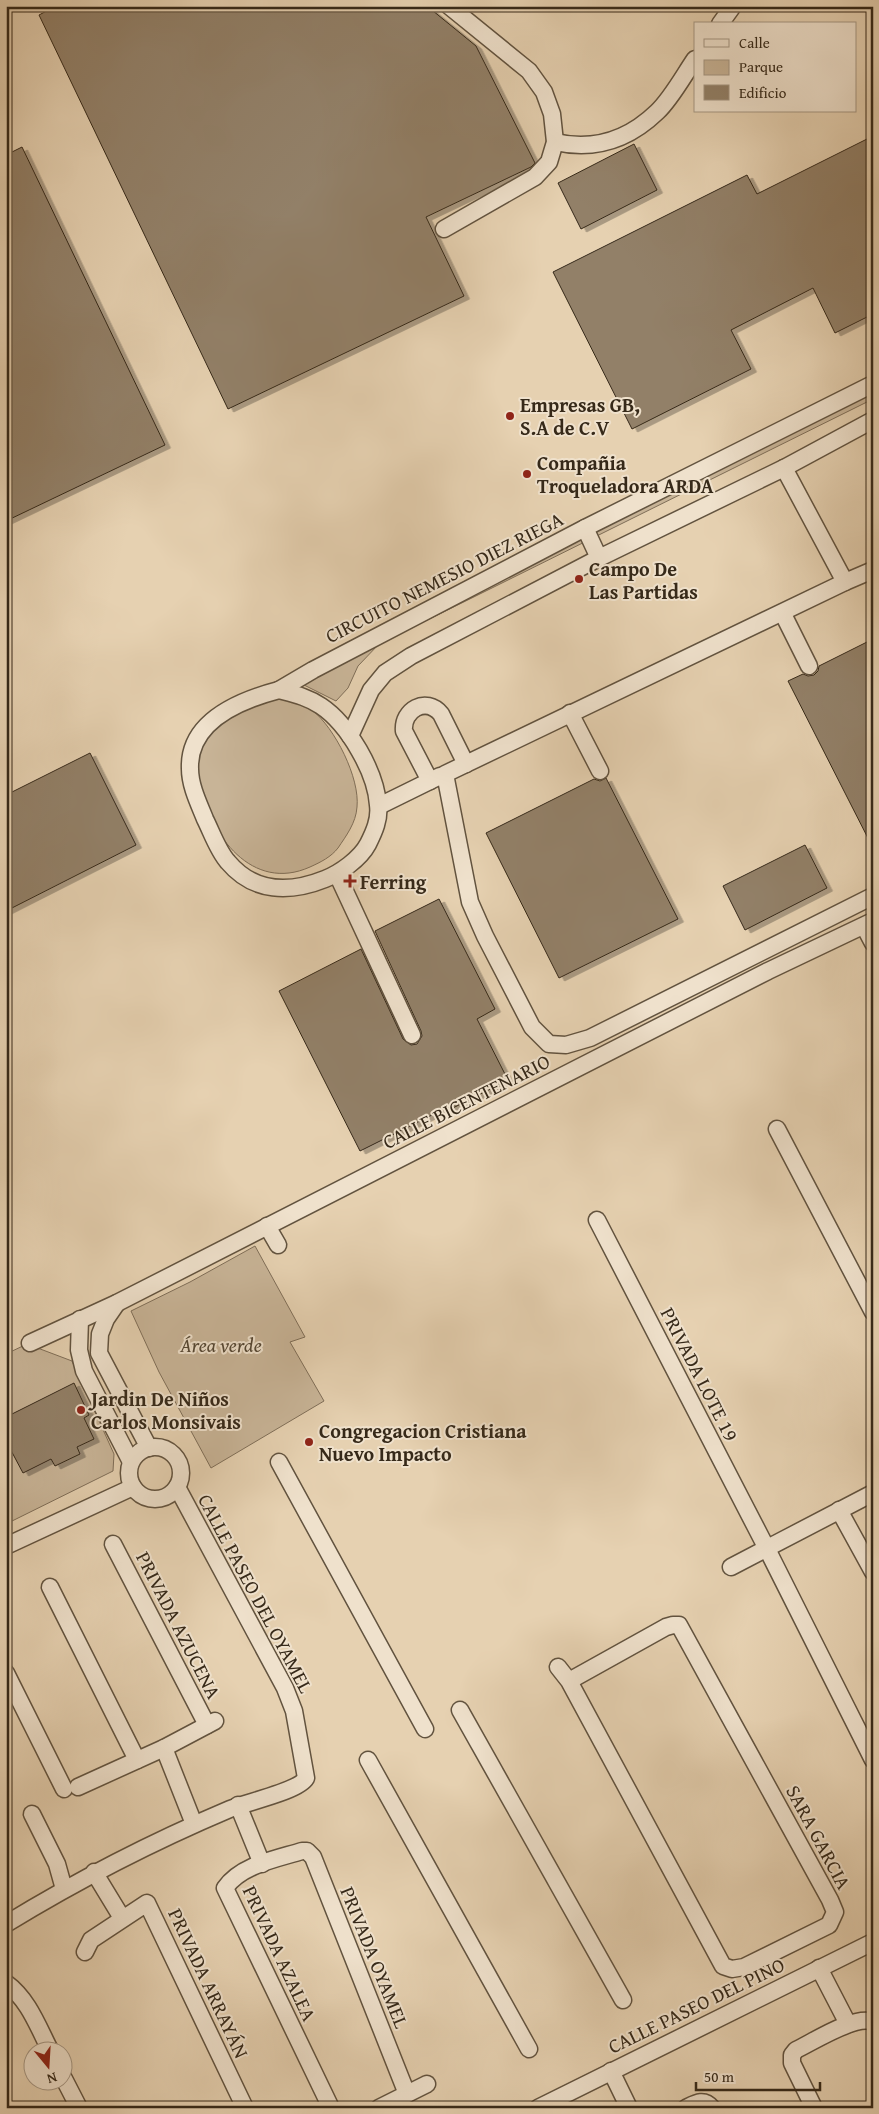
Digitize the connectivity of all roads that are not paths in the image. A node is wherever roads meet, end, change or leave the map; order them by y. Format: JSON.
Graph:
{"nodes":[{"id":1,"x":448,"y":6,"type":"edge"},
{"id":2,"x":733,"y":6,"type":"edge"},
{"id":3,"x":721,"y":22,"type":"edge"},
{"id":4,"x":694,"y":60,"type":"edge"},
{"id":5,"x":555,"y":142,"type":"junction"},
{"id":6,"x":444,"y":229,"type":"dead end"},
{"id":7,"x":873,"y":384,"type":"edge"},
{"id":8,"x":873,"y":420,"type":"edge"},
{"id":9,"x":784,"y":468,"type":"junction"},
{"id":10,"x":585,"y":528,"type":"junction"},
{"id":11,"x":599,"y":558,"type":"junction"},
{"id":12,"x":873,"y":570,"type":"edge"},
{"id":13,"x":845,"y":582,"type":"junction"},
{"id":14,"x":783,"y":614,"type":"junction"},
{"id":15,"x":809,"y":666,"type":"dead end"},
{"id":16,"x":279,"y":690,"type":"junction"},
{"id":17,"x":570,"y":713,"type":"junction"},
{"id":18,"x":350,"y":736,"type":"junction"},
{"id":19,"x":466,"y":764,"type":"junction"},
{"id":20,"x":600,"y":771,"type":"dead end"},
{"id":21,"x":445,"y":774,"type":"junction"},
{"id":22,"x":430,"y":781,"type":"junction"},
{"id":23,"x":379,"y":806,"type":"junction"},
{"id":24,"x":337,"y":874,"type":"junction"},
{"id":25,"x":873,"y":896,"type":"edge"},
{"id":26,"x":868,"y":924,"type":"edge"},
{"id":27,"x":873,"y":943,"type":"edge"},
{"id":28,"x":412,"y":1035,"type":"dead end"},
{"id":29,"x":777,"y":1129,"type":"dead end"},
{"id":30,"x":597,"y":1220,"type":"dead end"},
{"id":31,"x":267,"y":1226,"type":"junction"},
{"id":32,"x":278,"y":1245,"type":"dead end"},
{"id":33,"x":117,"y":1303,"type":"junction"},
{"id":34,"x":873,"y":1312,"type":"edge"},
{"id":35,"x":80,"y":1319,"type":"junction"},
{"id":36,"x":30,"y":1343,"type":"dead end"},
{"id":37,"x":149,"y":1448,"type":"junction"},
{"id":38,"x":131,"y":1462,"type":"junction"},
{"id":39,"x":279,"y":1462,"type":"dead end"},
{"id":40,"x":133,"y":1487,"type":"junction"},
{"id":41,"x":177,"y":1487,"type":"junction"},
{"id":42,"x":873,"y":1493,"type":"edge"},
{"id":43,"x":839,"y":1510,"type":"junction"},
{"id":44,"x":113,"y":1544,"type":"dead end"},
{"id":45,"x":6,"y":1546,"type":"edge"},
{"id":46,"x":766,"y":1547,"type":"junction"},
{"id":47,"x":731,"y":1566,"type":"dead end"},
{"id":48,"x":873,"y":1572,"type":"edge"},
{"id":49,"x":50,"y":1587,"type":"dead end"},
{"id":50,"x":558,"y":1667,"type":"dead end"},
{"id":51,"x":6,"y":1673,"type":"edge"},
{"id":52,"x":569,"y":1682,"type":"junction"},
{"id":53,"x":460,"y":1710,"type":"dead end"},
{"id":54,"x":425,"y":1729,"type":"dead end"},
{"id":55,"x":164,"y":1748,"type":"junction"},
{"id":56,"x":137,"y":1760,"type":"junction"},
{"id":57,"x":368,"y":1760,"type":"dead end"},
{"id":58,"x":873,"y":1760,"type":"edge"},
{"id":59,"x":238,"y":1806,"type":"junction"},
{"id":60,"x":32,"y":1814,"type":"dead end"},
{"id":61,"x":194,"y":1824,"type":"junction"},
{"id":62,"x":262,"y":1864,"type":"junction"},
{"id":63,"x":94,"y":1872,"type":"junction"},
{"id":64,"x":64,"y":1889,"type":"junction"},
{"id":65,"x":122,"y":1918,"type":"junction"},
{"id":66,"x":6,"y":1924,"type":"edge"},
{"id":67,"x":873,"y":1942,"type":"edge"},
{"id":68,"x":85,"y":1952,"type":"dead end"},
{"id":69,"x":819,"y":1968,"type":"junction"},
{"id":70,"x":6,"y":1983,"type":"edge"},
{"id":71,"x":623,"y":2000,"type":"dead end"},
{"id":72,"x":873,"y":2022,"type":"edge"},
{"id":73,"x":848,"y":2024,"type":"junction"},
{"id":74,"x":46,"y":2042,"type":"edge"},
{"id":75,"x":529,"y":2049,"type":"dead end"},
{"id":76,"x":611,"y":2071,"type":"junction"},
{"id":77,"x":427,"y":2084,"type":"dead end"},
{"id":78,"x":71,"y":2092,"type":"edge"},
{"id":79,"x":407,"y":2094,"type":"junction"},
{"id":80,"x":79,"y":2108,"type":"edge"},
{"id":81,"x":245,"y":2108,"type":"edge"},
{"id":82,"x":331,"y":2108,"type":"edge"},
{"id":83,"x":379,"y":2108,"type":"edge"},
{"id":84,"x":538,"y":2108,"type":"edge"},
{"id":85,"x":629,"y":2108,"type":"edge"},
{"id":86,"x":686,"y":2108,"type":"edge"},
{"id":87,"x":712,"y":2108,"type":"edge"},
{"id":88,"x":814,"y":2108,"type":"edge"}],
"edges":[{"from":1,"to":5,"type":"street"},
{"from":2,"to":3,"type":"street"},
{"from":4,"to":5,"type":"street"},
{"from":5,"to":6,"type":"street"},
{"from":7,"to":10,"type":"street","name":"CIRCUITO NEMESIO DIEZ RIEGA"},
{"from":8,"to":9,"type":"street"},
{"from":9,"to":11,"type":"street"},
{"from":9,"to":13,"type":"street"},
{"from":10,"to":11,"type":"street"},
{"from":10,"to":16,"type":"street","name":"CIRCUITO NEMESIO DIEZ RIEGA"},
{"from":11,"to":18,"type":"street"},
{"from":12,"to":13,"type":"street"},
{"from":13,"to":14,"type":"street"},
{"from":14,"to":15,"type":"street"},
{"from":14,"to":17,"type":"street"},
{"from":16,"to":18,"type":"street","name":"CIRCUITO NEMESIO DIEZ RIEGA"},
{"from":16,"to":24,"type":"street","name":"CIRCUITO NEMESIO DIEZ RIEGA"},
{"from":17,"to":19,"type":"street"},
{"from":17,"to":20,"type":"street"},
{"from":18,"to":23,"type":"street","name":"CIRCUITO NEMESIO DIEZ RIEGA"},
{"from":19,"to":21,"type":"street"},
{"from":19,"to":22,"type":"street"},
{"from":21,"to":22,"type":"street"},
{"from":21,"to":25,"type":"street"},
{"from":22,"to":23,"type":"street"},
{"from":23,"to":24,"type":"street","name":"CIRCUITO NEMESIO DIEZ RIEGA"},
{"from":24,"to":28,"type":"street"},
{"from":26,"to":27,"type":"street"},
{"from":26,"to":31,"type":"street","name":"CALLE BICENTENARIO"},
{"from":29,"to":34,"type":"street"},
{"from":30,"to":46,"type":"street","name":"PRIVADA LOTE 19"},
{"from":31,"to":32,"type":"street"},
{"from":31,"to":33,"type":"street","name":"CALLE BICENTENARIO"},
{"from":33,"to":35,"type":"street","name":"CALLE BICENTENARIO"},
{"from":33,"to":37,"type":"street"},
{"from":35,"to":36,"type":"street","name":"CALLE BICENTENARIO"},
{"from":35,"to":38,"type":"street"},
{"from":37,"to":38,"type":"street"},
{"from":37,"to":41,"type":"street"},
{"from":38,"to":40,"type":"street"},
{"from":39,"to":54,"type":"street"},
{"from":40,"to":41,"type":"street"},
{"from":40,"to":45,"type":"street"},
{"from":41,"to":59,"type":"street","name":"CALLE PASEO DEL OYAMEL"},
{"from":42,"to":43,"type":"street"},
{"from":43,"to":46,"type":"street"},
{"from":43,"to":48,"type":"street"},
{"from":44,"to":55,"type":"street","name":"PRIVADA AZUCENA"},
{"from":46,"to":47,"type":"street"},
{"from":46,"to":58,"type":"street","name":"PRIVADA LOTE 19"},
{"from":49,"to":56,"type":"street"},
{"from":50,"to":52,"type":"street","name":"SARA GARCIA"},
{"from":51,"to":56,"type":"street"},
{"from":52,"to":52,"type":"street","name":"SARA GARCIA"},
{"from":53,"to":71,"type":"street"},
{"from":55,"to":56,"type":"street"},
{"from":55,"to":61,"type":"street"},
{"from":57,"to":75,"type":"street"},
{"from":59,"to":61,"type":"street"},
{"from":59,"to":62,"type":"street","name":"PRIVADA AZALEA"},
{"from":60,"to":64,"type":"street"},
{"from":61,"to":63,"type":"street"},
{"from":62,"to":79,"type":"street","name":"PRIVADA OYAMEL"},
{"from":62,"to":82,"type":"street","name":"PRIVADA AZALEA"},
{"from":63,"to":64,"type":"street"},
{"from":63,"to":65,"type":"street"},
{"from":64,"to":66,"type":"street"},
{"from":65,"to":68,"type":"street","name":"PRIVADA ARRAYÁN"},
{"from":65,"to":81,"type":"street","name":"PRIVADA ARRAYÁN"},
{"from":67,"to":69,"type":"street","name":"CALLE PASEO DEL PINO"},
{"from":69,"to":73,"type":"street"},
{"from":69,"to":76,"type":"street","name":"CALLE PASEO DEL PINO"},
{"from":70,"to":74,"type":"street"},
{"from":72,"to":73,"type":"street"},
{"from":73,"to":88,"type":"street"},
{"from":76,"to":84,"type":"street","name":"CALLE PASEO DEL PINO"},
{"from":76,"to":85,"type":"street"},
{"from":77,"to":79,"type":"street"},
{"from":78,"to":80,"type":"street"},
{"from":79,"to":83,"type":"street"},
{"from":86,"to":87,"type":"street"}]}
